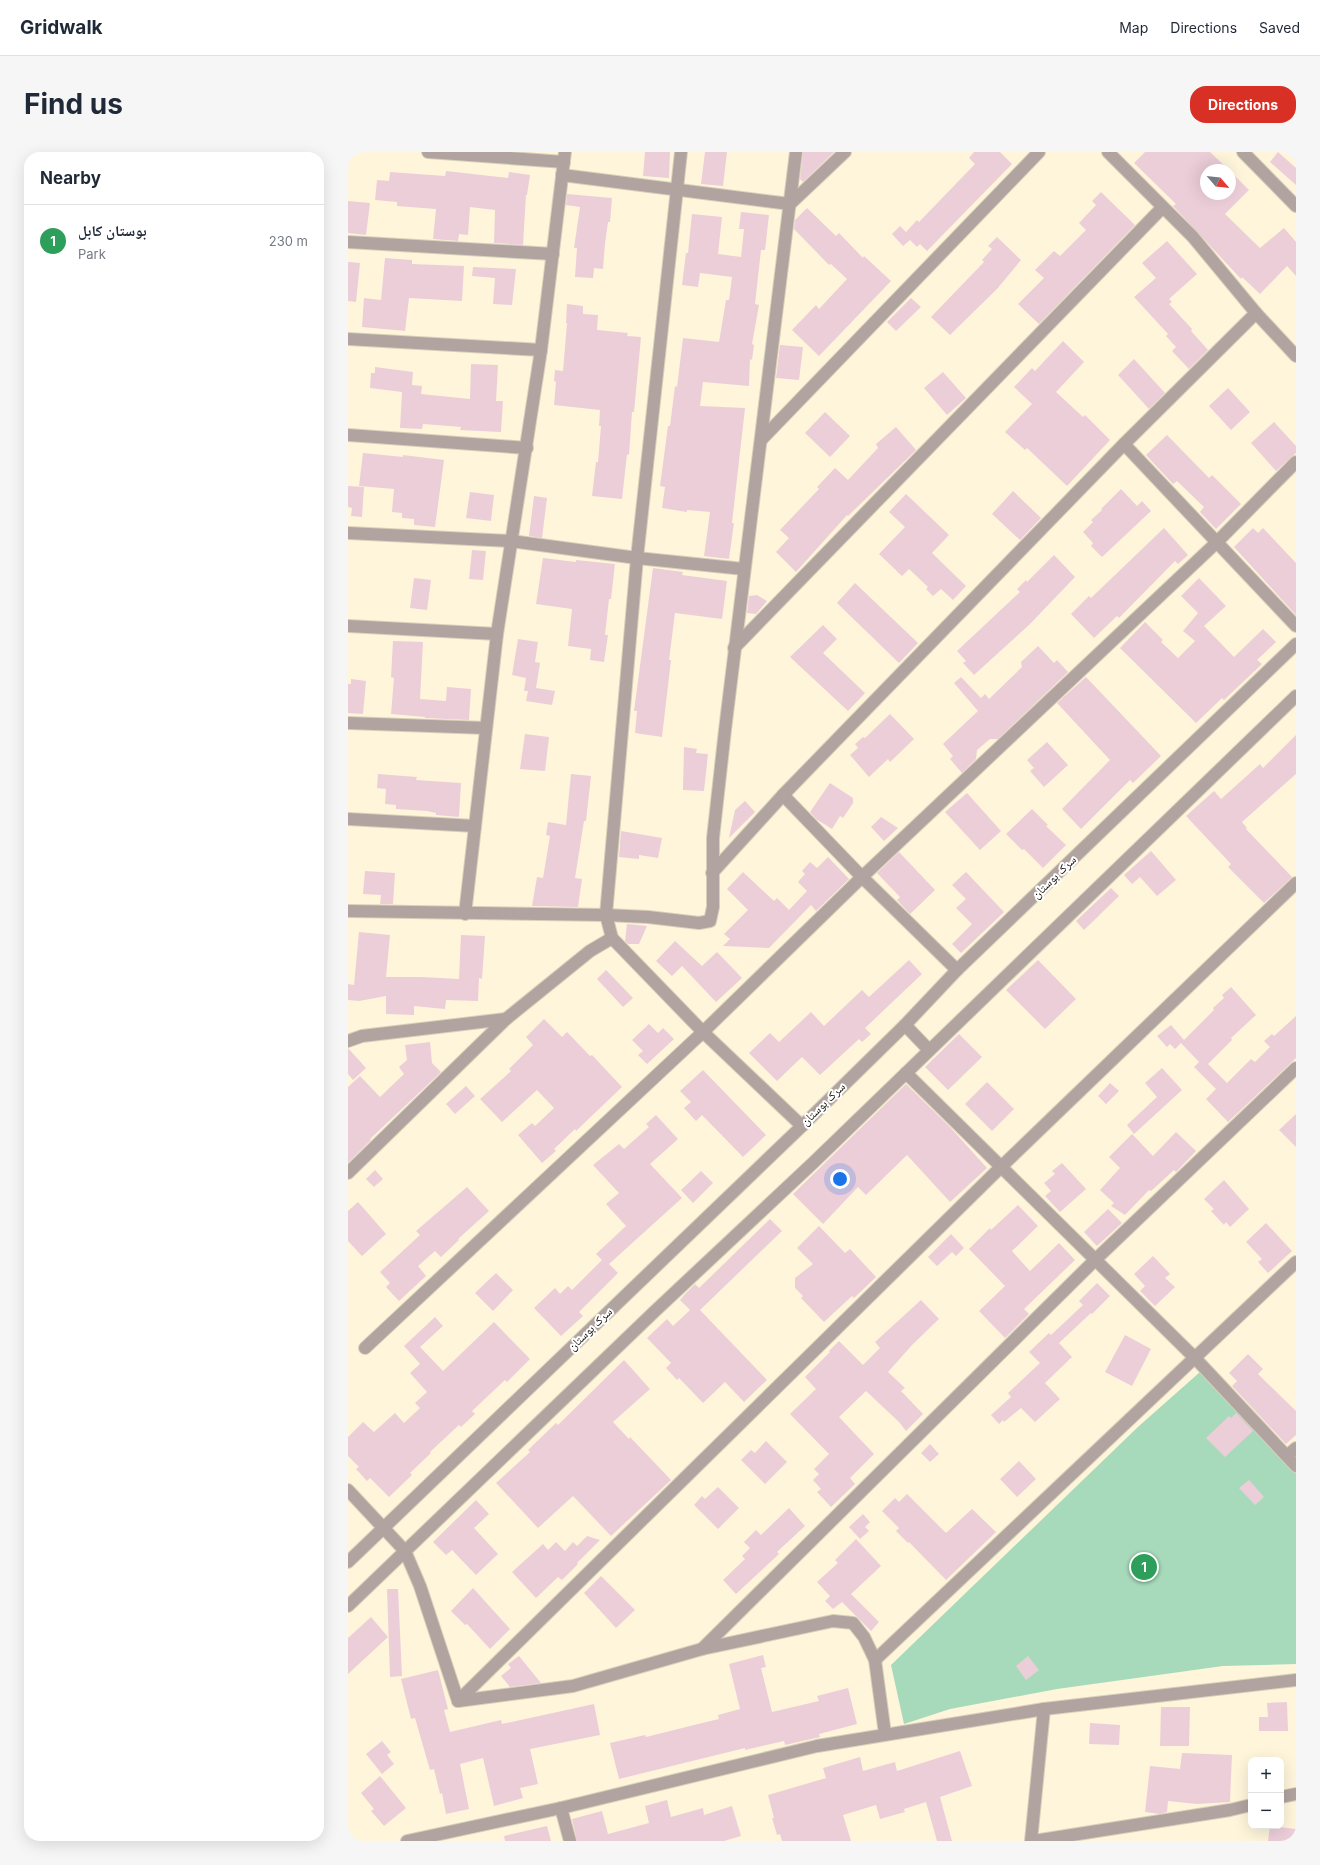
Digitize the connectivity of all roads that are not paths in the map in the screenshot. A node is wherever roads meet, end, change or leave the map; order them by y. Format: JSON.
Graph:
{"nodes":[{"id":1,"x":428,"y":152,"type":"edge"},
{"id":2,"x":681,"y":152,"type":"edge"},
{"id":3,"x":796,"y":152,"type":"edge"},
{"id":4,"x":845,"y":152,"type":"edge"},
{"id":5,"x":1039,"y":152,"type":"edge"},
{"id":6,"x":1108,"y":152,"type":"edge"},
{"id":7,"x":1243,"y":152,"type":"edge"},
{"id":8,"x":564,"y":157,"type":"edge"},
{"id":9,"x":562,"y":175,"type":"junction"},
{"id":10,"x":676,"y":189,"type":"junction"},
{"id":11,"x":1293,"y":198,"type":"edge"},
{"id":12,"x":790,"y":204,"type":"junction"},
{"id":13,"x":1162,"y":208,"type":"junction"},
{"id":14,"x":348,"y":242,"type":"edge"},
{"id":15,"x":553,"y":254,"type":"junction"},
{"id":16,"x":1256,"y":313,"type":"junction"},
{"id":17,"x":348,"y":339,"type":"edge"},
{"id":18,"x":541,"y":350,"type":"junction"},
{"id":19,"x":1296,"y":356,"type":"edge"},
{"id":20,"x":348,"y":435,"type":"edge"},
{"id":21,"x":761,"y":440,"type":"junction"},
{"id":22,"x":1124,"y":444,"type":"junction"},
{"id":23,"x":527,"y":448,"type":"junction"},
{"id":24,"x":1296,"y":462,"type":"edge"},
{"id":25,"x":348,"y":533,"type":"edge"},
{"id":26,"x":511,"y":542,"type":"junction"},
{"id":27,"x":1216,"y":543,"type":"junction"},
{"id":28,"x":637,"y":558,"type":"junction"},
{"id":29,"x":744,"y":569,"type":"junction"},
{"id":30,"x":348,"y":626,"type":"edge"},
{"id":31,"x":1296,"y":626,"type":"edge"},
{"id":32,"x":497,"y":634,"type":"junction"},
{"id":33,"x":1296,"y":644,"type":"edge"},
{"id":34,"x":734,"y":648,"type":"junction"},
{"id":35,"x":1296,"y":696,"type":"edge"},
{"id":36,"x":348,"y":723,"type":"edge"},
{"id":37,"x":486,"y":728,"type":"junction"},
{"id":38,"x":783,"y":796,"type":"junction"},
{"id":39,"x":348,"y":819,"type":"edge"},
{"id":40,"x":475,"y":826,"type":"junction"},
{"id":41,"x":712,"y":873,"type":"junction"},
{"id":42,"x":862,"y":877,"type":"junction"},
{"id":43,"x":1296,"y":883,"type":"edge"},
{"id":44,"x":348,"y":911,"type":"edge"},
{"id":45,"x":465,"y":914,"type":"junction"},
{"id":46,"x":606,"y":915,"type":"junction"},
{"id":47,"x":612,"y":938,"type":"junction"},
{"id":48,"x":957,"y":970,"type":"junction"},
{"id":49,"x":506,"y":1019,"type":"junction"},
{"id":50,"x":904,"y":1025,"type":"junction"},
{"id":51,"x":702,"y":1032,"type":"junction"},
{"id":52,"x":348,"y":1041,"type":"edge"},
{"id":53,"x":929,"y":1050,"type":"junction"},
{"id":54,"x":1296,"y":1068,"type":"edge"},
{"id":55,"x":906,"y":1073,"type":"junction"},
{"id":56,"x":802,"y":1126,"type":"junction"},
{"id":57,"x":1002,"y":1166,"type":"junction"},
{"id":58,"x":348,"y":1173,"type":"edge"},
{"id":59,"x":1095,"y":1260,"type":"junction"},
{"id":60,"x":1296,"y":1262,"type":"edge"},
{"id":61,"x":365,"y":1348,"type":"dead end"},
{"id":62,"x":1195,"y":1358,"type":"junction"},
{"id":63,"x":1296,"y":1448,"type":"edge"},
{"id":64,"x":1287,"y":1456,"type":"junction"},
{"id":65,"x":1296,"y":1466,"type":"edge"},
{"id":66,"x":348,"y":1490,"type":"edge"},
{"id":67,"x":384,"y":1528,"type":"junction"},
{"id":68,"x":405,"y":1551,"type":"junction"},
{"id":69,"x":348,"y":1562,"type":"edge"},
{"id":70,"x":348,"y":1606,"type":"edge"},
{"id":71,"x":702,"y":1649,"type":"junction"},
{"id":72,"x":875,"y":1660,"type":"junction"},
{"id":73,"x":1296,"y":1680,"type":"edge"},
{"id":74,"x":458,"y":1701,"type":"junction"},
{"id":75,"x":1044,"y":1709,"type":"junction"},
{"id":76,"x":884,"y":1734,"type":"junction"},
{"id":77,"x":1296,"y":1794,"type":"edge"},
{"id":78,"x":1284,"y":1796,"type":"edge"},
{"id":79,"x":1248,"y":1806,"type":"edge"},
{"id":80,"x":561,"y":1808,"type":"junction"},
{"id":81,"x":407,"y":1841,"type":"edge"},
{"id":82,"x":570,"y":1841,"type":"edge"},
{"id":83,"x":1031,"y":1841,"type":"edge"},
{"id":84,"x":1034,"y":1841,"type":"edge"}],
"edges":[{"from":1,"to":8,"type":"street"},
{"from":2,"to":10,"type":"street"},
{"from":3,"to":12,"type":"street"},
{"from":4,"to":12,"type":"street"},
{"from":5,"to":21,"type":"street"},
{"from":6,"to":13,"type":"street"},
{"from":7,"to":11,"type":"street"},
{"from":8,"to":9,"type":"street"},
{"from":9,"to":10,"type":"street"},
{"from":9,"to":15,"type":"street"},
{"from":10,"to":12,"type":"street"},
{"from":10,"to":28,"type":"street"},
{"from":12,"to":21,"type":"street"},
{"from":13,"to":16,"type":"street"},
{"from":13,"to":34,"type":"street"},
{"from":14,"to":15,"type":"street"},
{"from":15,"to":18,"type":"street"},
{"from":16,"to":19,"type":"street"},
{"from":16,"to":22,"type":"street"},
{"from":17,"to":18,"type":"street"},
{"from":18,"to":23,"type":"street"},
{"from":20,"to":23,"type":"street"},
{"from":21,"to":29,"type":"street"},
{"from":22,"to":27,"type":"street"},
{"from":22,"to":38,"type":"street"},
{"from":23,"to":26,"type":"street"},
{"from":24,"to":27,"type":"street"},
{"from":25,"to":26,"type":"street"},
{"from":26,"to":28,"type":"street"},
{"from":26,"to":32,"type":"street"},
{"from":27,"to":31,"type":"street"},
{"from":27,"to":42,"type":"street"},
{"from":28,"to":29,"type":"street"},
{"from":28,"to":46,"type":"street"},
{"from":29,"to":34,"type":"street"},
{"from":30,"to":32,"type":"street"},
{"from":32,"to":37,"type":"street"},
{"from":33,"to":48,"type":"street","name":"سرک بوستان"},
{"from":34,"to":41,"type":"street"},
{"from":35,"to":53,"type":"street"},
{"from":36,"to":37,"type":"street"},
{"from":37,"to":40,"type":"street"},
{"from":38,"to":41,"type":"street"},
{"from":38,"to":42,"type":"street"},
{"from":39,"to":40,"type":"street"},
{"from":40,"to":45,"type":"street"},
{"from":41,"to":46,"type":"street"},
{"from":42,"to":48,"type":"street"},
{"from":42,"to":51,"type":"street"},
{"from":43,"to":57,"type":"street"},
{"from":44,"to":45,"type":"street"},
{"from":45,"to":46,"type":"street"},
{"from":46,"to":47,"type":"street"},
{"from":47,"to":49,"type":"street"},
{"from":47,"to":51,"type":"street"},
{"from":48,"to":50,"type":"street","name":"سرک بوستان"},
{"from":49,"to":52,"type":"street"},
{"from":49,"to":58,"type":"street"},
{"from":50,"to":53,"type":"street"},
{"from":50,"to":56,"type":"street","name":"سرک بوستان"},
{"from":51,"to":56,"type":"street"},
{"from":51,"to":61,"type":"street"},
{"from":53,"to":55,"type":"street"},
{"from":54,"to":59,"type":"street"},
{"from":55,"to":57,"type":"street"},
{"from":55,"to":68,"type":"street"},
{"from":56,"to":67,"type":"street","name":"سرک بوستان"},
{"from":57,"to":59,"type":"street"},
{"from":57,"to":74,"type":"street"},
{"from":59,"to":62,"type":"street"},
{"from":59,"to":71,"type":"street"},
{"from":60,"to":62,"type":"street"},
{"from":62,"to":64,"type":"street"},
{"from":62,"to":72,"type":"street"},
{"from":63,"to":64,"type":"street"},
{"from":64,"to":65,"type":"street"},
{"from":66,"to":67,"type":"street"},
{"from":67,"to":68,"type":"street"},
{"from":67,"to":69,"type":"street","name":"سرک بوستان"},
{"from":68,"to":70,"type":"street"},
{"from":68,"to":74,"type":"street"},
{"from":71,"to":72,"type":"street"},
{"from":71,"to":74,"type":"street"},
{"from":72,"to":76,"type":"street"},
{"from":73,"to":75,"type":"street"},
{"from":75,"to":76,"type":"street"},
{"from":75,"to":83,"type":"street"},
{"from":76,"to":80,"type":"street"},
{"from":77,"to":78,"type":"street"},
{"from":79,"to":84,"type":"street"},
{"from":80,"to":81,"type":"street"},
{"from":80,"to":82,"type":"street"}]}
